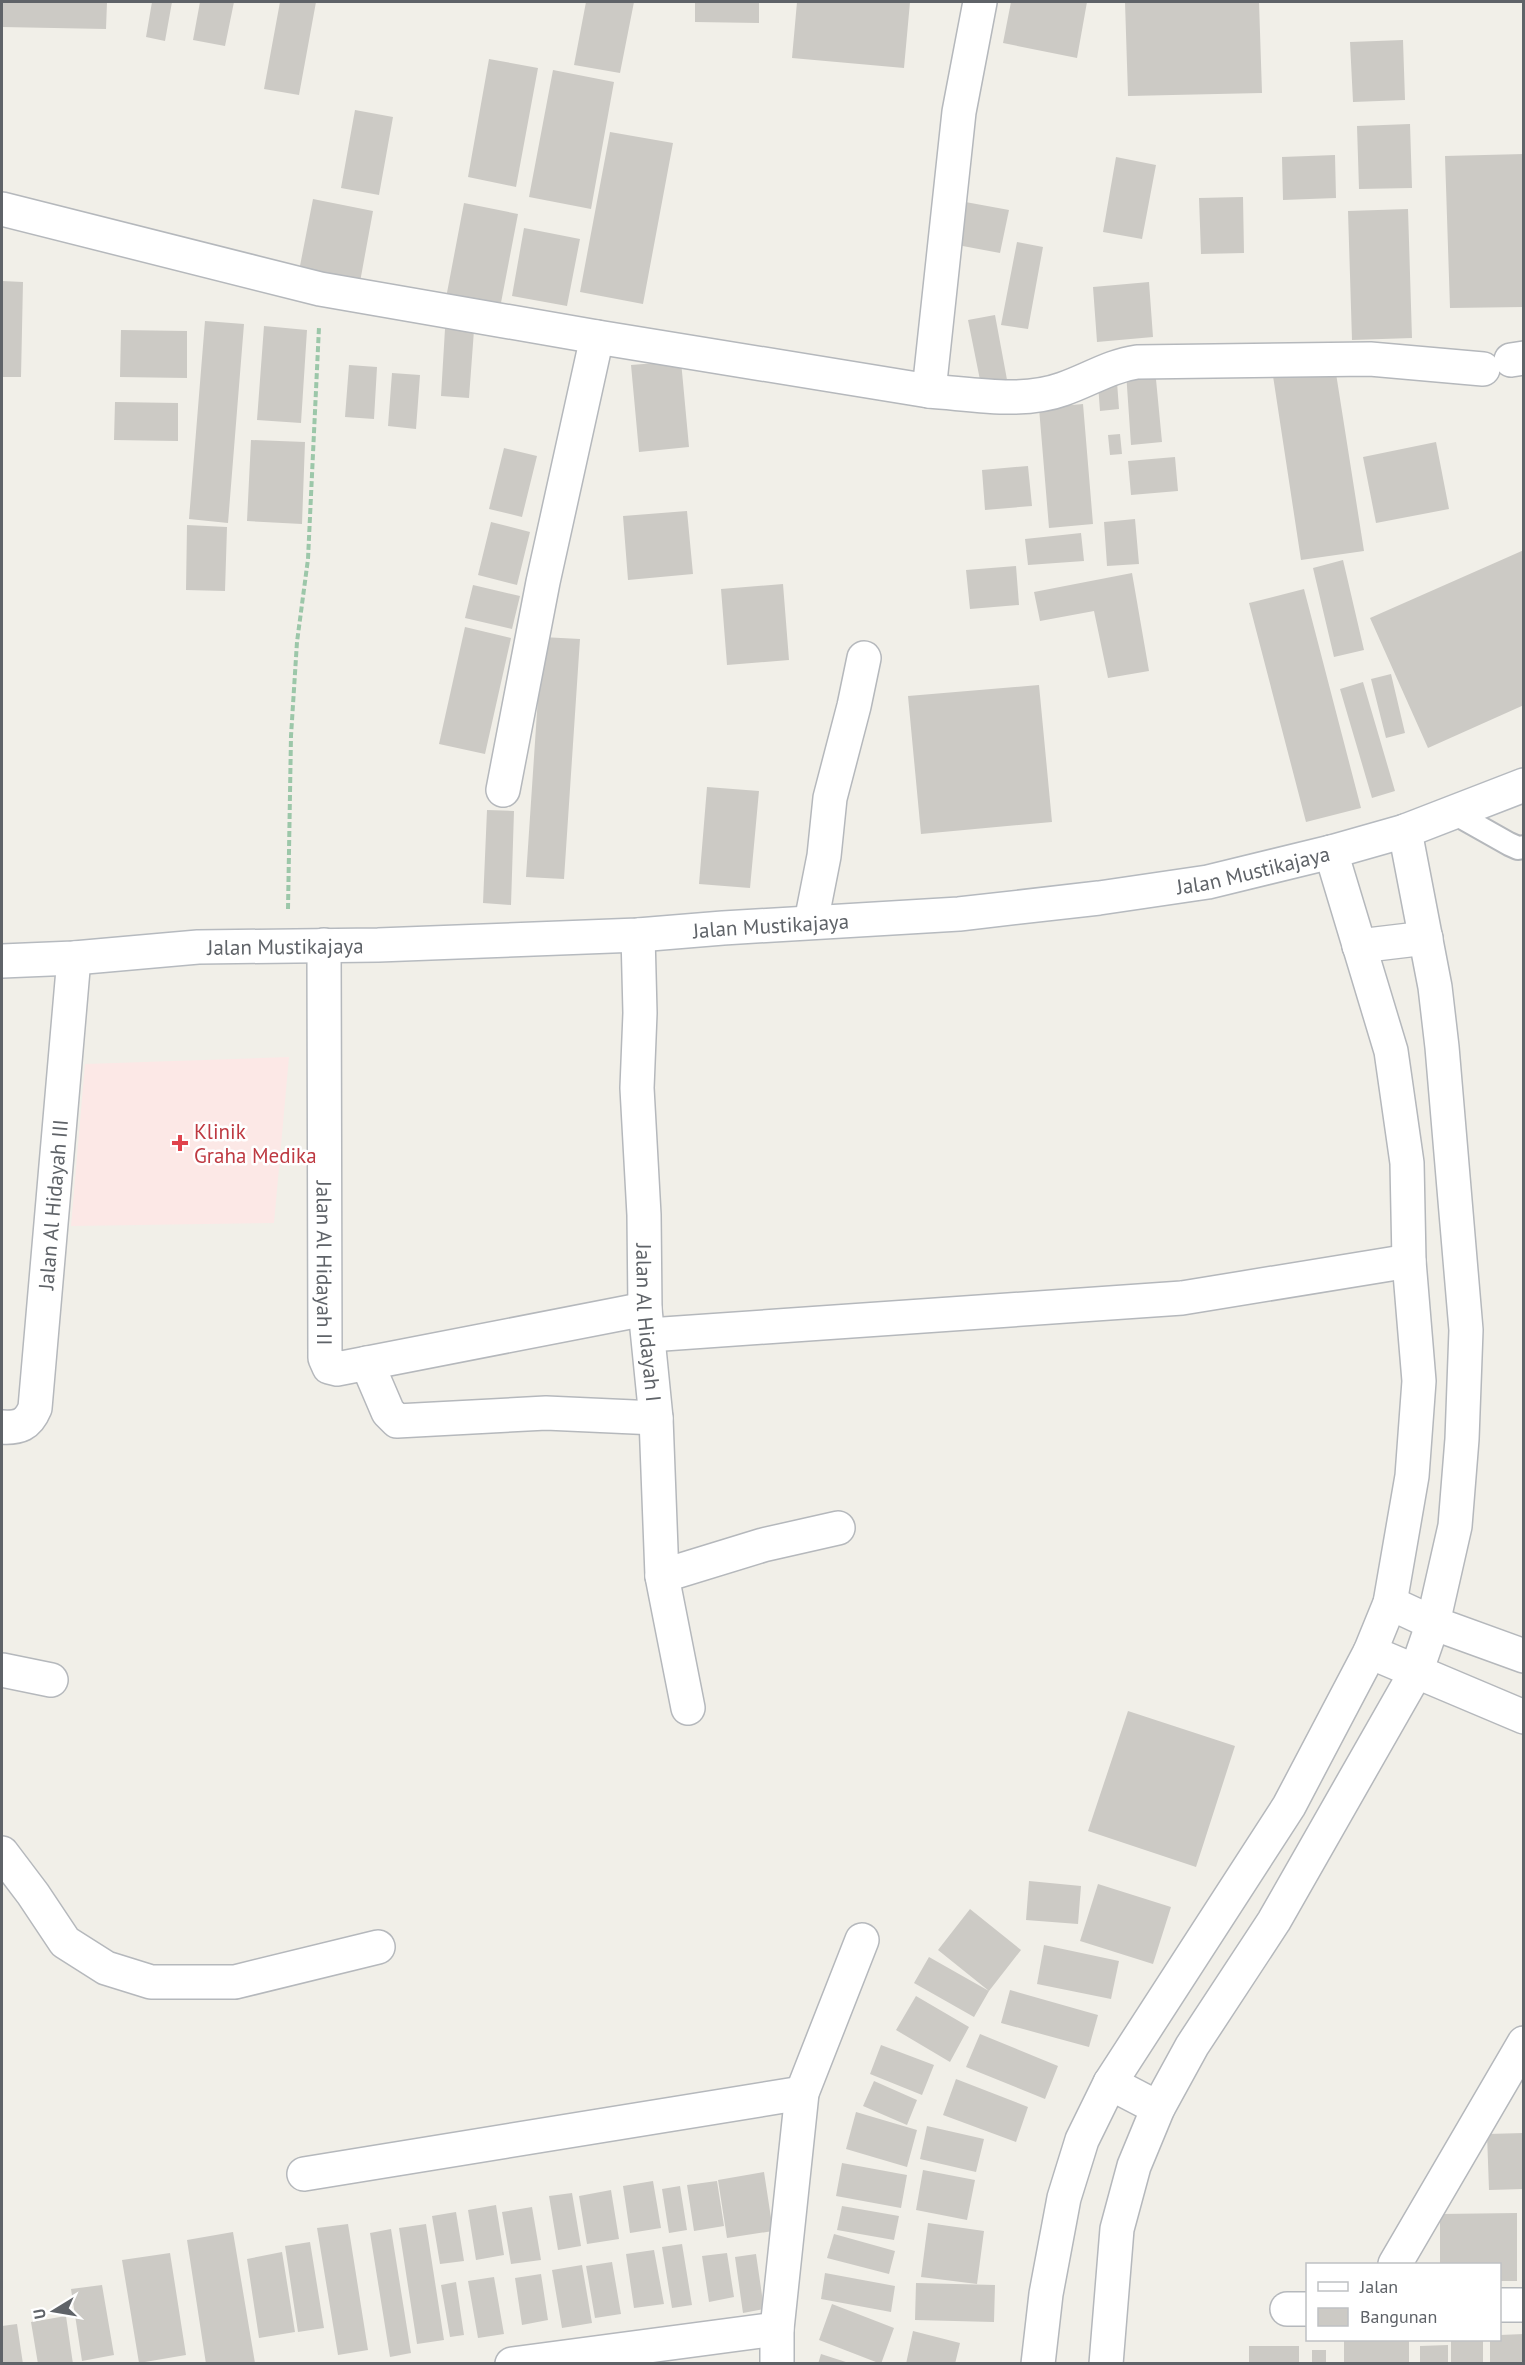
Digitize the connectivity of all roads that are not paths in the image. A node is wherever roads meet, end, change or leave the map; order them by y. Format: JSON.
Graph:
{"nodes":[{"id":1,"x":980,"y":2,"type":"edge"},
{"id":2,"x":2,"y":209,"type":"edge"},
{"id":3,"x":597,"y":337,"type":"junction"},
{"id":4,"x":1506,"y":363,"type":"edge"},
{"id":5,"x":929,"y":391,"type":"junction"},
{"id":6,"x":864,"y":658,"type":"dead end"},
{"id":7,"x":1524,"y":785,"type":"edge"},
{"id":8,"x":503,"y":790,"type":"dead end"},
{"id":9,"x":1454,"y":813,"type":"junction"},
{"id":10,"x":1405,"y":831,"type":"junction"},
{"id":11,"x":1524,"y":847,"type":"edge"},
{"id":12,"x":1331,"y":852,"type":"junction"},
{"id":13,"x":812,"y":922,"type":"junction"},
{"id":14,"x":638,"y":935,"type":"junction"},
{"id":15,"x":1426,"y":938,"type":"junction"},
{"id":16,"x":324,"y":945,"type":"junction"},
{"id":17,"x":1359,"y":946,"type":"junction"},
{"id":18,"x":74,"y":958,"type":"junction"},
{"id":19,"x":2,"y":961,"type":"edge"},
{"id":20,"x":1409,"y":1261,"type":"junction"},
{"id":21,"x":647,"y":1322,"type":"junction"},
{"id":22,"x":367,"y":1363,"type":"junction"},
{"id":23,"x":656,"y":1418,"type":"junction"},
{"id":24,"x":2,"y":1427,"type":"edge"},
{"id":25,"x":838,"y":1528,"type":"dead end"},
{"id":26,"x":662,"y":1576,"type":"junction"},
{"id":27,"x":1390,"y":1603,"type":"junction"},
{"id":28,"x":1433,"y":1623,"type":"junction"},
{"id":29,"x":1370,"y":1652,"type":"junction"},
{"id":30,"x":1524,"y":1656,"type":"edge"},
{"id":31,"x":2,"y":1670,"type":"edge"},
{"id":32,"x":1416,"y":1672,"type":"junction"},
{"id":33,"x":51,"y":1680,"type":"dead end"},
{"id":34,"x":688,"y":1708,"type":"dead end"},
{"id":35,"x":1524,"y":1717,"type":"edge"},
{"id":36,"x":2,"y":1854,"type":"edge"},
{"id":37,"x":862,"y":1940,"type":"dead end"},
{"id":38,"x":378,"y":1947,"type":"dead end"},
{"id":39,"x":1149,"y":2022,"type":"junction"},
{"id":40,"x":1524,"y":2043,"type":"edge"},
{"id":41,"x":1192,"y":2046,"type":"junction"},
{"id":42,"x":1514,"y":2075,"type":"edge"},
{"id":43,"x":1110,"y":2083,"type":"junction"},
{"id":44,"x":802,"y":2092,"type":"junction"},
{"id":45,"x":1158,"y":2108,"type":"junction"},
{"id":46,"x":304,"y":2174,"type":"dead end"},
{"id":47,"x":1396,"y":2263,"type":"edge"},
{"id":48,"x":1501,"y":2305,"type":"edge"},
{"id":49,"x":1524,"y":2305,"type":"edge"},
{"id":50,"x":777,"y":2329,"type":"junction"},
{"id":51,"x":512,"y":2364,"type":"edge"},
{"id":52,"x":777,"y":2364,"type":"edge"},
{"id":53,"x":1038,"y":2364,"type":"edge"},
{"id":54,"x":1106,"y":2364,"type":"edge"}],
"edges":[{"from":1,"to":5,"type":"street"},
{"from":2,"to":3,"type":"street"},
{"from":3,"to":5,"type":"street"},
{"from":3,"to":8,"type":"street"},
{"from":4,"to":5,"type":"street"},
{"from":6,"to":13,"type":"street"},
{"from":7,"to":9,"type":"street","name":"Jalan Mustikajaya"},
{"from":9,"to":10,"type":"street","name":"Jalan Mustikajaya"},
{"from":9,"to":11,"type":"lane"},
{"from":10,"to":12,"type":"street","name":"Jalan Mustikajaya"},
{"from":10,"to":15,"type":"street"},
{"from":12,"to":13,"type":"street","name":"Jalan Mustikajaya"},
{"from":12,"to":17,"type":"street"},
{"from":13,"to":14,"type":"street","name":"Jalan Mustikajaya"},
{"from":14,"to":16,"type":"street","name":"Jalan Mustikajaya"},
{"from":14,"to":21,"type":"street","name":"Jalan Al Hidayah I"},
{"from":15,"to":17,"type":"street"},
{"from":15,"to":28,"type":"street"},
{"from":16,"to":18,"type":"street","name":"Jalan Mustikajaya"},
{"from":16,"to":22,"type":"street","name":"Jalan Al Hidayah II"},
{"from":17,"to":20,"type":"street"},
{"from":18,"to":19,"type":"street","name":"Jalan Mustikajaya"},
{"from":18,"to":24,"type":"street","name":"Jalan Al Hidayah III"},
{"from":20,"to":21,"type":"street","name":"Jalan Al Hidayah II"},
{"from":20,"to":27,"type":"street"},
{"from":21,"to":22,"type":"street","name":"Jalan Al Hidayah II"},
{"from":21,"to":23,"type":"street","name":"Jalan Al Hidayah I"},
{"from":22,"to":23,"type":"street"},
{"from":23,"to":26,"type":"street","name":"Jalan Al Hidayah I"},
{"from":25,"to":26,"type":"street"},
{"from":26,"to":34,"type":"street","name":"Jalan Al Hidayah I"},
{"from":27,"to":28,"type":"street"},
{"from":27,"to":29,"type":"street"},
{"from":28,"to":30,"type":"street"},
{"from":28,"to":32,"type":"street"},
{"from":29,"to":32,"type":"street"},
{"from":29,"to":39,"type":"street"},
{"from":31,"to":33,"type":"street"},
{"from":32,"to":35,"type":"street"},
{"from":32,"to":41,"type":"street"},
{"from":36,"to":38,"type":"street"},
{"from":37,"to":44,"type":"street"},
{"from":39,"to":41,"type":"street"},
{"from":39,"to":43,"type":"street"},
{"from":40,"to":42,"type":"street"},
{"from":41,"to":45,"type":"street"},
{"from":42,"to":47,"type":"street"},
{"from":43,"to":45,"type":"street"},
{"from":43,"to":53,"type":"street"},
{"from":44,"to":46,"type":"street"},
{"from":44,"to":50,"type":"street"},
{"from":45,"to":54,"type":"street"},
{"from":48,"to":49,"type":"street"},
{"from":50,"to":51,"type":"street"},
{"from":50,"to":52,"type":"street"}]}
